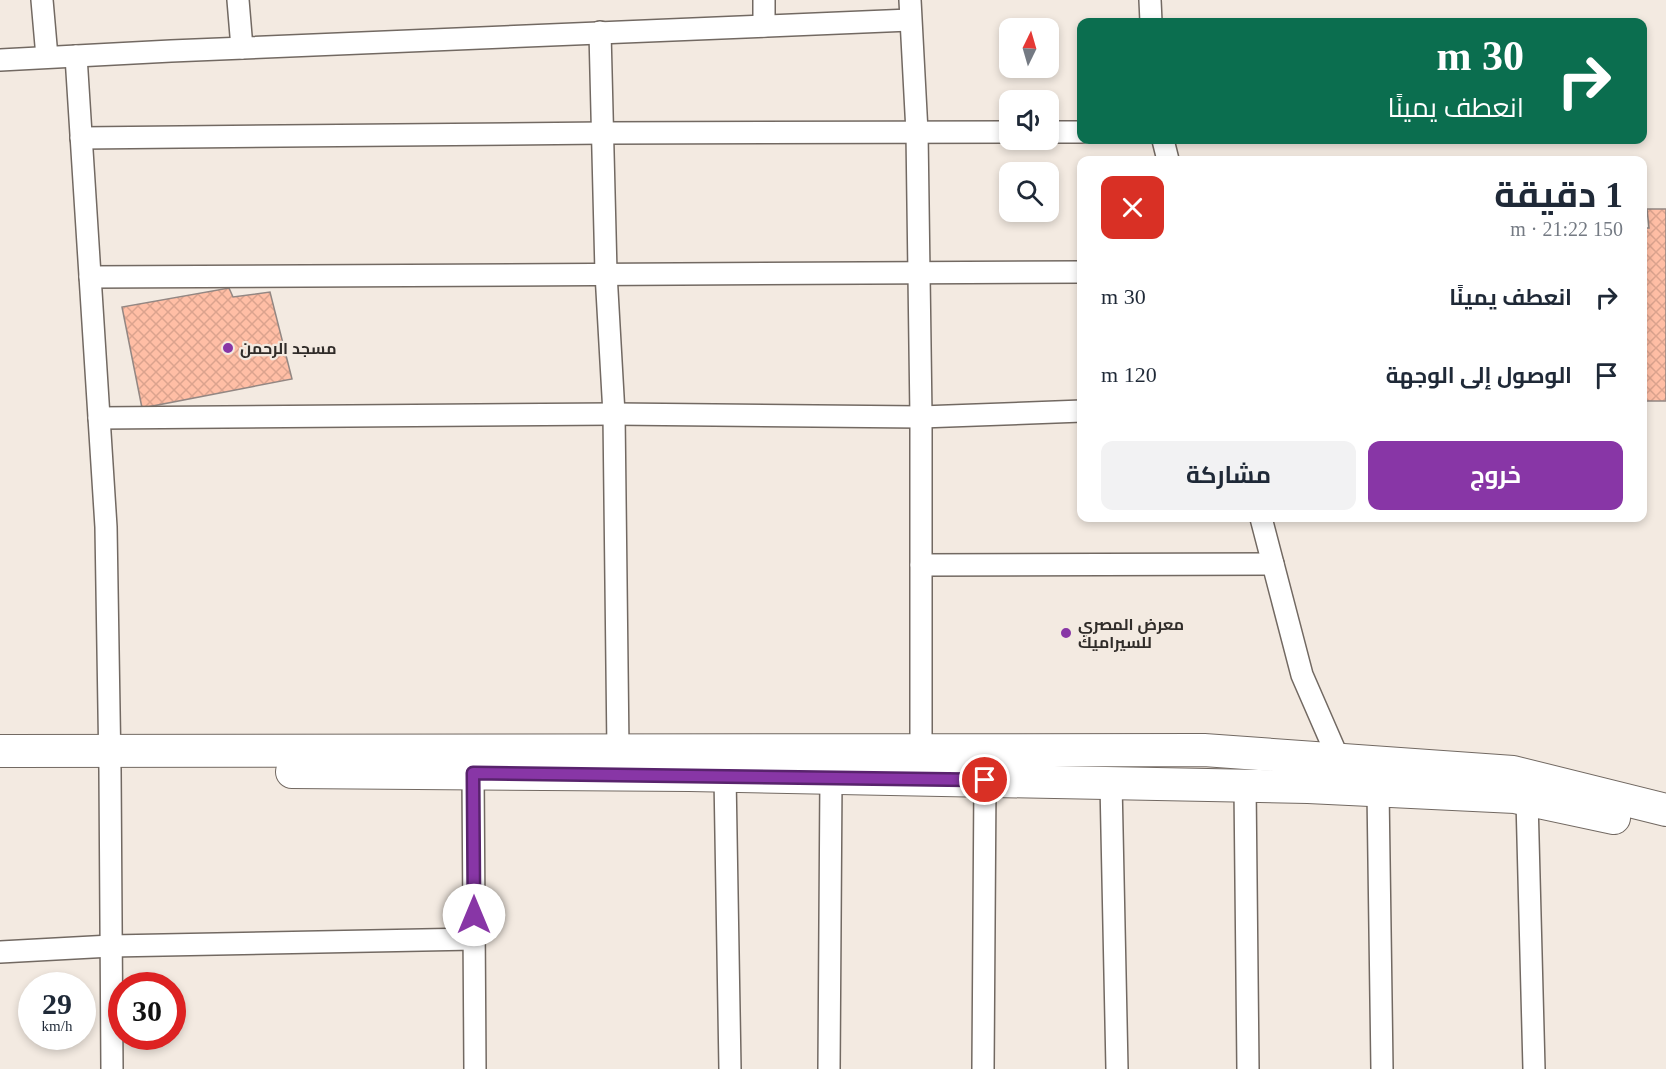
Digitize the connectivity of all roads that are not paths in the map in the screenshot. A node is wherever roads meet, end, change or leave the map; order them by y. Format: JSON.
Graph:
{"nodes":[{"id":1,"x":42,"y":0,"type":"edge"},
{"id":2,"x":238,"y":0,"type":"edge"},
{"id":3,"x":764,"y":0,"type":"edge"},
{"id":4,"x":1150,"y":0,"type":"edge"},
{"id":5,"x":910,"y":10,"type":"edge"},
{"id":6,"x":1151,"y":18,"type":"edge"},
{"id":7,"x":764,"y":26,"type":"junction"},
{"id":8,"x":600,"y":32,"type":"junction"},
{"id":9,"x":242,"y":48,"type":"junction"},
{"id":10,"x":76,"y":56,"type":"junction"},
{"id":11,"x":47,"y":57,"type":"junction"},
{"id":12,"x":0,"y":60,"type":"edge"},
{"id":13,"x":917,"y":132,"type":"junction"},
{"id":14,"x":999,"y":132,"type":"edge"},
{"id":15,"x":1059,"y":132,"type":"edge"},
{"id":16,"x":1077,"y":132,"type":"edge"},
{"id":17,"x":604,"y":133,"type":"junction"},
{"id":18,"x":81,"y":138,"type":"junction"},
{"id":19,"x":1077,"y":272,"type":"edge"},
{"id":20,"x":606,"y":273,"type":"junction"},
{"id":21,"x":918,"y":273,"type":"junction"},
{"id":22,"x":90,"y":277,"type":"junction"},
{"id":23,"x":1077,"y":411,"type":"edge"},
{"id":24,"x":614,"y":414,"type":"junction"},
{"id":25,"x":921,"y":417,"type":"junction"},
{"id":26,"x":99,"y":418,"type":"junction"},
{"id":27,"x":1262,"y":522,"type":"edge"},
{"id":28,"x":1273,"y":564,"type":"junction"},
{"id":29,"x":921,"y":565,"type":"junction"},
{"id":30,"x":618,"y":750,"type":"junction"},
{"id":31,"x":921,"y":750,"type":"junction"},
{"id":32,"x":0,"y":751,"type":"edge"},
{"id":33,"x":110,"y":760,"type":"junction"},
{"id":34,"x":1339,"y":760,"type":"junction"},
{"id":35,"x":0,"y":770,"type":"edge"},
{"id":36,"x":473,"y":773,"type":"junction"},
{"id":37,"x":726,"y":776,"type":"junction"},
{"id":38,"x":831,"y":777,"type":"junction"},
{"id":39,"x":985,"y":780,"type":"junction"},
{"id":40,"x":1111,"y":783,"type":"junction"},
{"id":41,"x":1245,"y":785,"type":"junction"},
{"id":42,"x":1378,"y":790,"type":"junction"},
{"id":43,"x":1527,"y":800,"type":"junction"},
{"id":44,"x":1666,"y":810,"type":"edge"},
{"id":45,"x":1666,"y":829,"type":"edge"},
{"id":46,"x":474,"y":939,"type":"junction"},
{"id":47,"x":111,"y":946,"type":"junction"},
{"id":48,"x":0,"y":952,"type":"edge"},
{"id":49,"x":111,"y":1069,"type":"edge"},
{"id":50,"x":475,"y":1069,"type":"edge"},
{"id":51,"x":730,"y":1069,"type":"edge"},
{"id":52,"x":829,"y":1069,"type":"edge"},
{"id":53,"x":983,"y":1069,"type":"edge"},
{"id":54,"x":1117,"y":1069,"type":"edge"},
{"id":55,"x":1248,"y":1069,"type":"edge"},
{"id":56,"x":1382,"y":1069,"type":"edge"},
{"id":57,"x":1534,"y":1069,"type":"edge"}],
"edges":[{"from":1,"to":11,"type":"street"},
{"from":2,"to":9,"type":"street"},
{"from":3,"to":7,"type":"street"},
{"from":4,"to":6,"type":"street"},
{"from":5,"to":7,"type":"street"},
{"from":5,"to":13,"type":"street"},
{"from":7,"to":8,"type":"street"},
{"from":8,"to":9,"type":"street"},
{"from":8,"to":17,"type":"street"},
{"from":9,"to":10,"type":"street"},
{"from":10,"to":11,"type":"street"},
{"from":10,"to":18,"type":"street"},
{"from":11,"to":12,"type":"street"},
{"from":13,"to":14,"type":"street"},
{"from":13,"to":17,"type":"street"},
{"from":13,"to":21,"type":"street"},
{"from":15,"to":16,"type":"street"},
{"from":17,"to":18,"type":"street"},
{"from":17,"to":20,"type":"street"},
{"from":18,"to":22,"type":"street"},
{"from":19,"to":21,"type":"street"},
{"from":20,"to":21,"type":"street"},
{"from":20,"to":22,"type":"street"},
{"from":20,"to":24,"type":"street"},
{"from":21,"to":25,"type":"street"},
{"from":22,"to":26,"type":"street"},
{"from":23,"to":25,"type":"street"},
{"from":24,"to":25,"type":"street"},
{"from":24,"to":26,"type":"street"},
{"from":24,"to":30,"type":"street"},
{"from":25,"to":29,"type":"street"},
{"from":26,"to":33,"type":"street"},
{"from":27,"to":28,"type":"street"},
{"from":28,"to":29,"type":"street"},
{"from":28,"to":34,"type":"street"},
{"from":29,"to":31,"type":"street"},
{"from":30,"to":31,"type":"main road"},
{"from":30,"to":33,"type":"main road"},
{"from":31,"to":34,"type":"main road"},
{"from":32,"to":33,"type":"main road"},
{"from":33,"to":35,"type":"main road"},
{"from":33,"to":36,"type":"main road"},
{"from":33,"to":47,"type":"street"},
{"from":34,"to":44,"type":"main road"},
{"from":36,"to":37,"type":"main road"},
{"from":36,"to":46,"type":"street"},
{"from":37,"to":38,"type":"main road"},
{"from":37,"to":51,"type":"street"},
{"from":38,"to":39,"type":"main road"},
{"from":38,"to":52,"type":"street"},
{"from":39,"to":40,"type":"main road"},
{"from":39,"to":53,"type":"street"},
{"from":40,"to":41,"type":"main road"},
{"from":40,"to":54,"type":"street"},
{"from":41,"to":42,"type":"main road"},
{"from":41,"to":55,"type":"street"},
{"from":42,"to":43,"type":"main road"},
{"from":42,"to":56,"type":"street"},
{"from":43,"to":45,"type":"main road"},
{"from":43,"to":57,"type":"street"},
{"from":46,"to":47,"type":"street"},
{"from":46,"to":50,"type":"street"},
{"from":47,"to":48,"type":"street"},
{"from":47,"to":49,"type":"street"}]}
